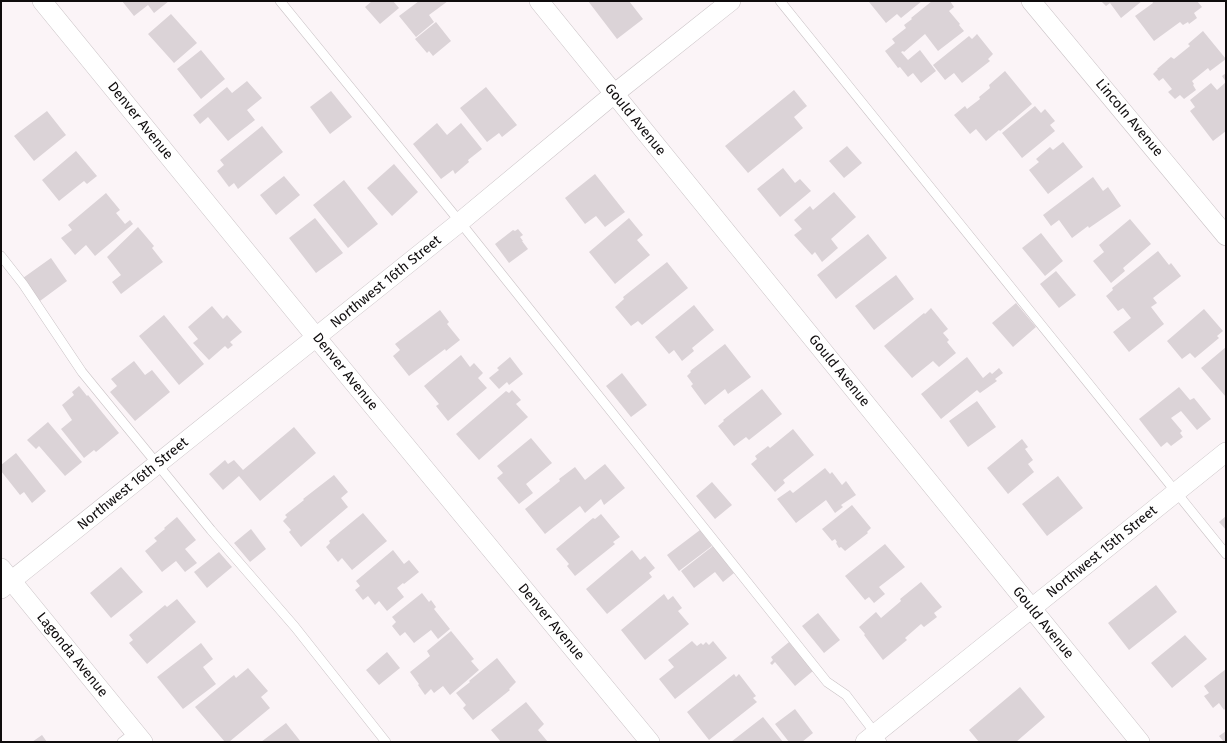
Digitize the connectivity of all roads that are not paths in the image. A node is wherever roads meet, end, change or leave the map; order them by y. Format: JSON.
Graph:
{"nodes":[{"id":1,"x":42,"y":1,"type":"edge"},
{"id":2,"x":280,"y":1,"type":"edge"},
{"id":3,"x":539,"y":1,"type":"edge"},
{"id":4,"x":730,"y":1,"type":"edge"},
{"id":5,"x":780,"y":1,"type":"edge"},
{"id":6,"x":1031,"y":1,"type":"edge"},
{"id":7,"x":614,"y":94,"type":"junction"},
{"id":8,"x":460,"y":222,"type":"junction"},
{"id":9,"x":1226,"y":236,"type":"edge"},
{"id":10,"x":1,"y":256,"type":"edge"},
{"id":11,"x":316,"y":337,"type":"junction"},
{"id":12,"x":1226,"y":452,"type":"edge"},
{"id":13,"x":158,"y":463,"type":"junction"},
{"id":14,"x":1176,"y":492,"type":"junction"},
{"id":15,"x":1226,"y":554,"type":"edge"},
{"id":16,"x":5,"y":579,"type":"edge"},
{"id":17,"x":1032,"y":608,"type":"junction"},
{"id":18,"x":133,"y":739,"type":"edge"},
{"id":19,"x":874,"y":739,"type":"edge"},
{"id":20,"x":386,"y":742,"type":"edge"},
{"id":21,"x":650,"y":742,"type":"edge"},
{"id":22,"x":1140,"y":742,"type":"edge"}],
"edges":[{"from":1,"to":11,"type":"street","name":"Denver Avenue"},
{"from":2,"to":8,"type":"lane"},
{"from":3,"to":7,"type":"street","name":"Gould Avenue"},
{"from":4,"to":7,"type":"street","name":"Northwest 16th Street"},
{"from":5,"to":14,"type":"lane"},
{"from":6,"to":9,"type":"street","name":"Lincoln Avenue"},
{"from":7,"to":8,"type":"street","name":"Northwest 16th Street"},
{"from":7,"to":17,"type":"street","name":"Gould Avenue"},
{"from":8,"to":11,"type":"street","name":"Northwest 16th Street"},
{"from":8,"to":19,"type":"lane"},
{"from":10,"to":13,"type":"lane"},
{"from":11,"to":13,"type":"street","name":"Northwest 16th Street"},
{"from":11,"to":21,"type":"street","name":"Denver Avenue"},
{"from":12,"to":14,"type":"street","name":"Northwest 15th Street"},
{"from":13,"to":16,"type":"street","name":"Northwest 16th Street"},
{"from":13,"to":20,"type":"lane"},
{"from":14,"to":15,"type":"lane"},
{"from":14,"to":17,"type":"street","name":"Northwest 15th Street"},
{"from":16,"to":18,"type":"street","name":"Lagonda Avenue"},
{"from":17,"to":19,"type":"street","name":"Northwest 15th Street"},
{"from":17,"to":22,"type":"street","name":"Gould Avenue"}]}
